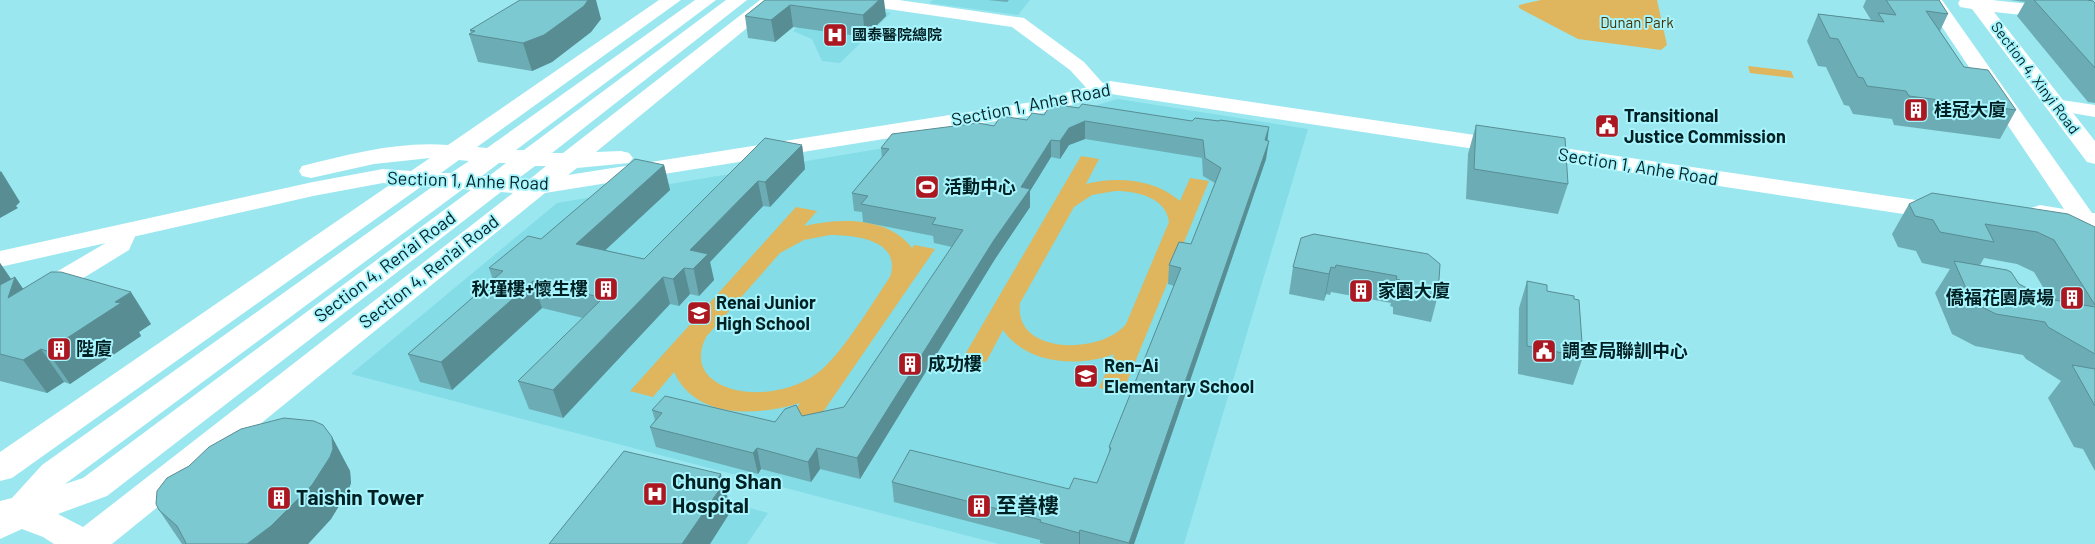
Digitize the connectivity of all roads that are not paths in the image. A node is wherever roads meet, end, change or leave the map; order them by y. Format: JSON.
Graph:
{"nodes":[{"id":1,"x":672,"y":0,"type":"edge"},
{"id":2,"x":707,"y":0,"type":"edge"},
{"id":3,"x":738,"y":0,"type":"edge"},
{"id":4,"x":772,"y":0,"type":"edge"},
{"id":5,"x":860,"y":0,"type":"edge"},
{"id":6,"x":1933,"y":0,"type":"edge"},
{"id":7,"x":1943,"y":0,"type":"edge"},
{"id":8,"x":1977,"y":2,"type":"edge"},
{"id":9,"x":2095,"y":17,"type":"edge"},
{"id":10,"x":1093,"y":83,"type":"junction"},
{"id":11,"x":2055,"y":105,"type":"junction"},
{"id":12,"x":2095,"y":110,"type":"edge"},
{"id":13,"x":456,"y":152,"type":"junction"},
{"id":14,"x":2095,"y":157,"type":"edge"},
{"id":15,"x":569,"y":161,"type":"junction"},
{"id":16,"x":495,"y":169,"type":"junction"},
{"id":17,"x":533,"y":173,"type":"junction"},
{"id":18,"x":419,"y":178,"type":"junction"},
{"id":19,"x":460,"y":180,"type":"junction"},
{"id":20,"x":1962,"y":208,"type":"edge"},
{"id":21,"x":2020,"y":217,"type":"edge"},
{"id":22,"x":2093,"y":229,"type":"edge"},
{"id":23,"x":124,"y":232,"type":"junction"},
{"id":24,"x":0,"y":241,"type":"edge"},
{"id":25,"x":0,"y":259,"type":"edge"},
{"id":26,"x":0,"y":317,"type":"edge"},
{"id":27,"x":0,"y":469,"type":"edge"},
{"id":28,"x":7,"y":516,"type":"edge"},
{"id":29,"x":82,"y":544,"type":"edge"},
{"id":30,"x":87,"y":544,"type":"edge"}],
"edges":[{"from":1,"to":13,"type":"main road"},
{"from":2,"to":16,"type":"main road","name":"Section 4, Ren’ai Road"},
{"from":3,"to":17,"type":"main road"},
{"from":4,"to":15,"type":"main road","name":"Section 4, Ren'ai Road"},
{"from":5,"to":10,"type":"street"},
{"from":6,"to":22,"type":"main road"},
{"from":7,"to":8,"type":"main road"},
{"from":8,"to":9,"type":"main road"},
{"from":8,"to":11,"type":"main road","name":"Section 4, Xinyi Road"},
{"from":10,"to":15,"type":"main road","name":"Section 1, Anhe Road"},
{"from":10,"to":17,"type":"main road","name":"Section 1, Anhe Road"},
{"from":10,"to":20,"type":"main road","name":"Section 1, Anhe Road"},
{"from":11,"to":12,"type":"street"},
{"from":11,"to":14,"type":"main road","name":"Section 4, Xinyi Road"},
{"from":13,"to":16,"type":"main road","name":"Section 1, Anhe Road"},
{"from":13,"to":18,"type":"main road"},
{"from":13,"to":24,"type":"main road","name":"Section 1, Anhe Road"},
{"from":15,"to":17,"type":"main road","name":"Section 4, Ren'ai Road"},
{"from":16,"to":17,"type":"main road","name":"Section 1, Anhe Road"},
{"from":16,"to":19,"type":"main road","name":"Section 1, Anhe Road"},
{"from":16,"to":28,"type":"main road","name":"Section 4, Ren’ai Road"},
{"from":17,"to":30,"type":"main road","name":"Section 4, Ren'ai Road"},
{"from":18,"to":19,"type":"main road","name":"Section 1, Anhe Road"},
{"from":18,"to":23,"type":"main road","name":"Section 1, Anhe Road"},
{"from":18,"to":27,"type":"main road"},
{"from":19,"to":28,"type":"main road","name":"Section 4, Ren’ai Road"},
{"from":21,"to":22,"type":"main road"},
{"from":23,"to":25,"type":"main road","name":"Section 1, Anhe Road"},
{"from":23,"to":26,"type":"street"},
{"from":28,"to":29,"type":"main road"}]}
